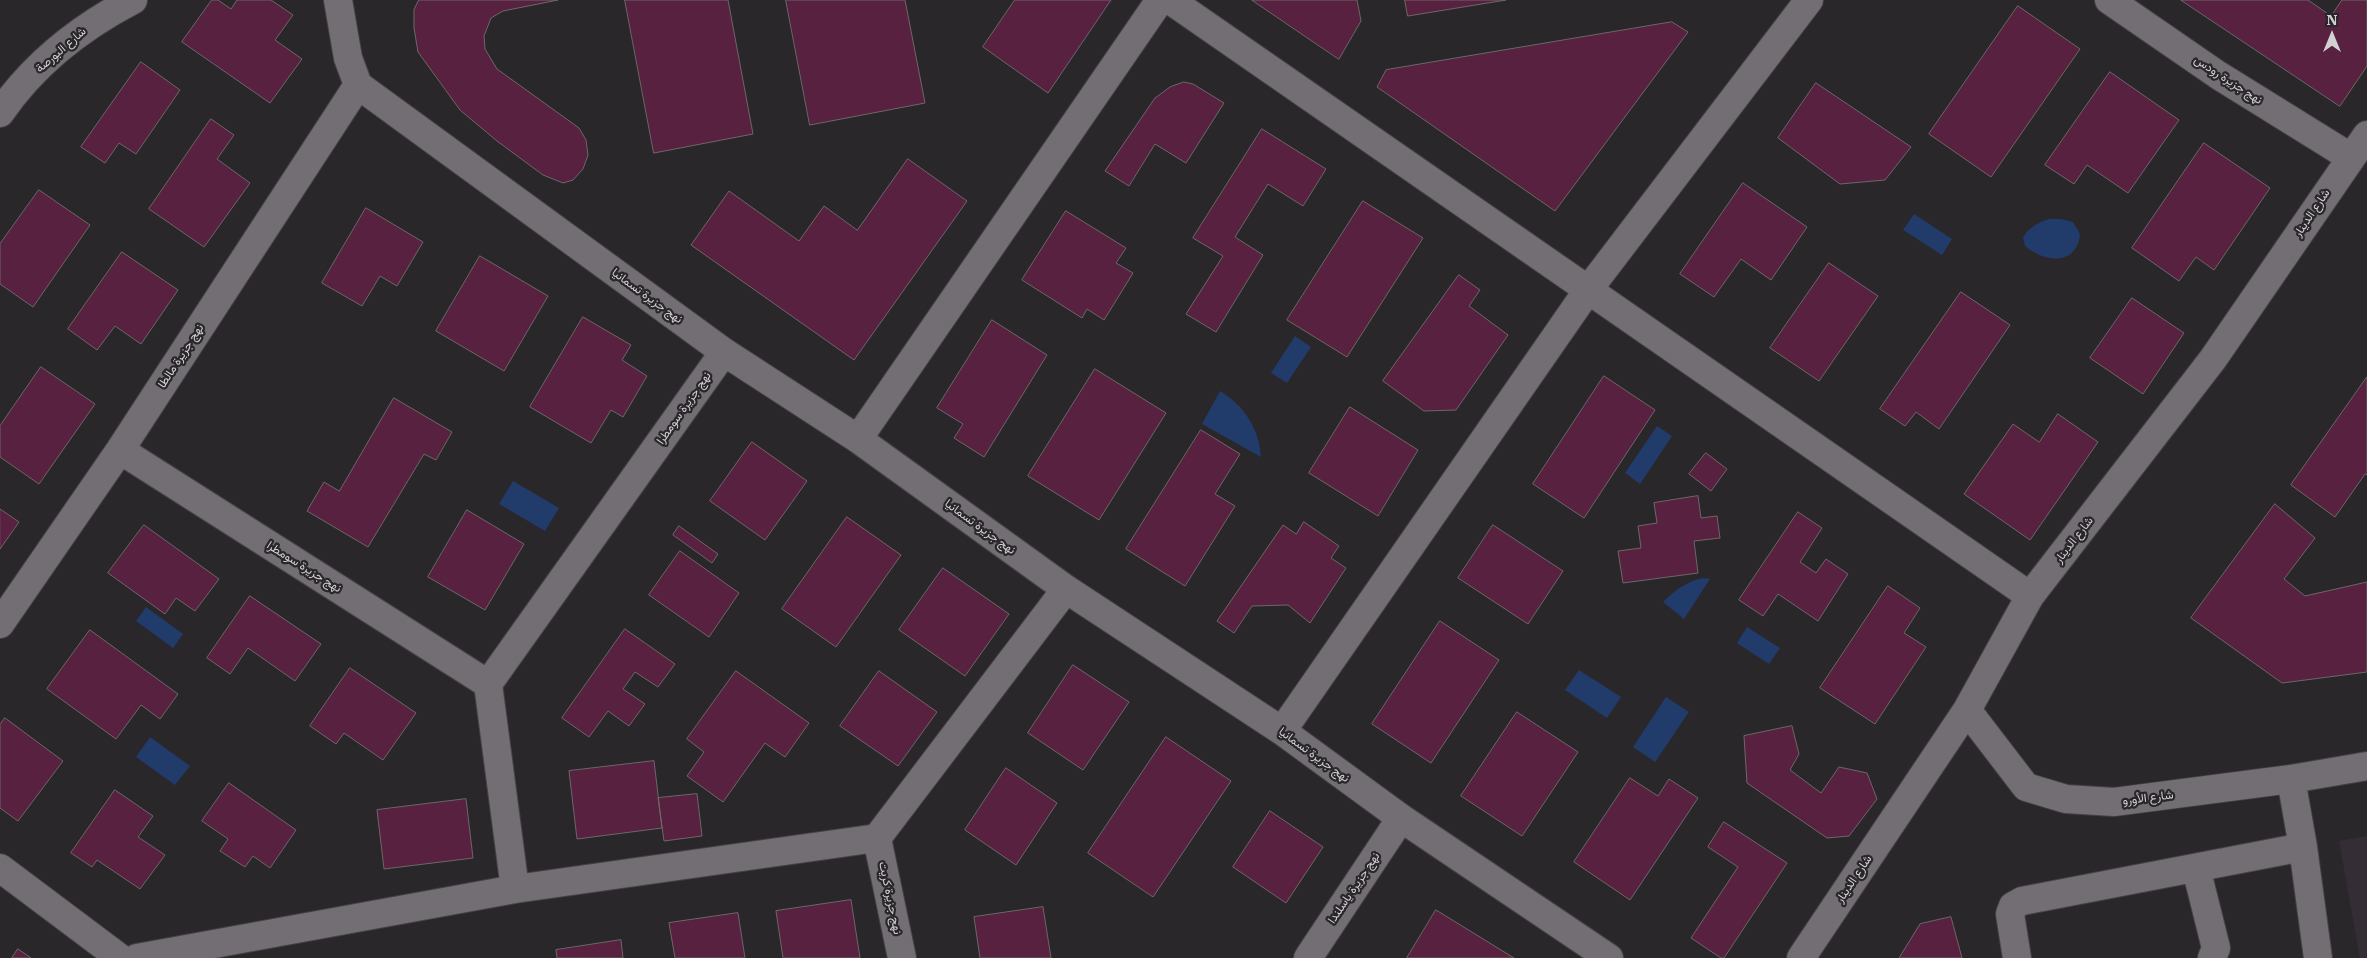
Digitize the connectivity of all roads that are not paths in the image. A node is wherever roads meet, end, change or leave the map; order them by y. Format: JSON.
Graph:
{"nodes":[{"id":1,"x":133,"y":0,"type":"edge"},
{"id":2,"x":338,"y":0,"type":"edge"},
{"id":3,"x":1160,"y":0,"type":"edge"},
{"id":4,"x":1170,"y":0,"type":"edge"},
{"id":5,"x":1809,"y":0,"type":"edge"},
{"id":6,"x":2109,"y":0,"type":"edge"},
{"id":7,"x":358,"y":85,"type":"junction"},
{"id":8,"x":0,"y":113,"type":"edge"},
{"id":9,"x":2367,"y":135,"type":"edge"},
{"id":10,"x":2350,"y":157,"type":"junction"},
{"id":11,"x":1588,"y":290,"type":"junction"},
{"id":12,"x":724,"y":352,"type":"junction"},
{"id":13,"x":858,"y":439,"type":"junction"},
{"id":14,"x":120,"y":450,"type":"junction"},
{"id":15,"x":1066,"y":589,"type":"junction"},
{"id":16,"x":2030,"y":596,"type":"junction"},
{"id":17,"x":0,"y":624,"type":"edge"},
{"id":18,"x":488,"y":684,"type":"junction"},
{"id":19,"x":1967,"y":710,"type":"junction"},
{"id":20,"x":1282,"y":732,"type":"junction"},
{"id":21,"x":2367,"y":766,"type":"edge"},
{"id":22,"x":2291,"y":779,"type":"junction"},
{"id":23,"x":1401,"y":818,"type":"junction"},
{"id":24,"x":877,"y":838,"type":"junction"},
{"id":25,"x":2303,"y":847,"type":"junction"},
{"id":26,"x":0,"y":868,"type":"edge"},
{"id":27,"x":2196,"y":868,"type":"junction"},
{"id":28,"x":515,"y":890,"type":"junction"},
{"id":29,"x":120,"y":958,"type":"edge"},
{"id":30,"x":136,"y":958,"type":"edge"},
{"id":31,"x":902,"y":958,"type":"edge"},
{"id":32,"x":1308,"y":958,"type":"edge"},
{"id":33,"x":1609,"y":958,"type":"edge"},
{"id":34,"x":1801,"y":958,"type":"edge"},
{"id":35,"x":2016,"y":958,"type":"edge"},
{"id":36,"x":2212,"y":958,"type":"edge"},
{"id":37,"x":2318,"y":958,"type":"edge"}],
"edges":[{"from":1,"to":8,"type":"street","name":"شارع البورصة"},
{"from":2,"to":7,"type":"street"},
{"from":3,"to":13,"type":"street"},
{"from":4,"to":11,"type":"street"},
{"from":5,"to":11,"type":"street"},
{"from":6,"to":10,"type":"street","name":"نهج جزيرة رودس"},
{"from":7,"to":12,"type":"street","name":"نهج جزيرة تسمانيا"},
{"from":7,"to":14,"type":"street","name":"نهج جزيرة مالطا"},
{"from":9,"to":10,"type":"street","name":"شارع الدينار"},
{"from":10,"to":16,"type":"street","name":"شارع الدينار"},
{"from":11,"to":16,"type":"street"},
{"from":11,"to":20,"type":"street"},
{"from":12,"to":13,"type":"street","name":"نهج جزيرة تسمانيا"},
{"from":12,"to":18,"type":"street","name":"نهج جزيرة سومطرا"},
{"from":13,"to":15,"type":"street","name":"نهج جزيرة تسمانيا"},
{"from":14,"to":17,"type":"street","name":"نهج جزيرة مالطا"},
{"from":14,"to":18,"type":"street","name":"نهج جزيرة سومطرا"},
{"from":15,"to":20,"type":"street","name":"نهج جزيرة تسمانيا"},
{"from":15,"to":24,"type":"street"},
{"from":16,"to":19,"type":"street","name":"شارع الدينار"},
{"from":18,"to":28,"type":"street"},
{"from":19,"to":22,"type":"street","name":"شارع الأورو"},
{"from":19,"to":34,"type":"street","name":"شارع الدينار"},
{"from":20,"to":23,"type":"street","name":"نهج جزيرة تسمانيا"},
{"from":21,"to":22,"type":"street","name":"شارع الأورو"},
{"from":22,"to":25,"type":"street"},
{"from":23,"to":32,"type":"street","name":"نهج جزيرة ياسلندا"},
{"from":23,"to":33,"type":"street","name":"نهج جزيرة تسمانيا"},
{"from":24,"to":28,"type":"street"},
{"from":24,"to":31,"type":"street","name":"نهج جزيرة كريت"},
{"from":25,"to":27,"type":"street"},
{"from":25,"to":37,"type":"street"},
{"from":26,"to":29,"type":"street"},
{"from":27,"to":35,"type":"street"},
{"from":27,"to":36,"type":"street"},
{"from":28,"to":30,"type":"street"}]}
